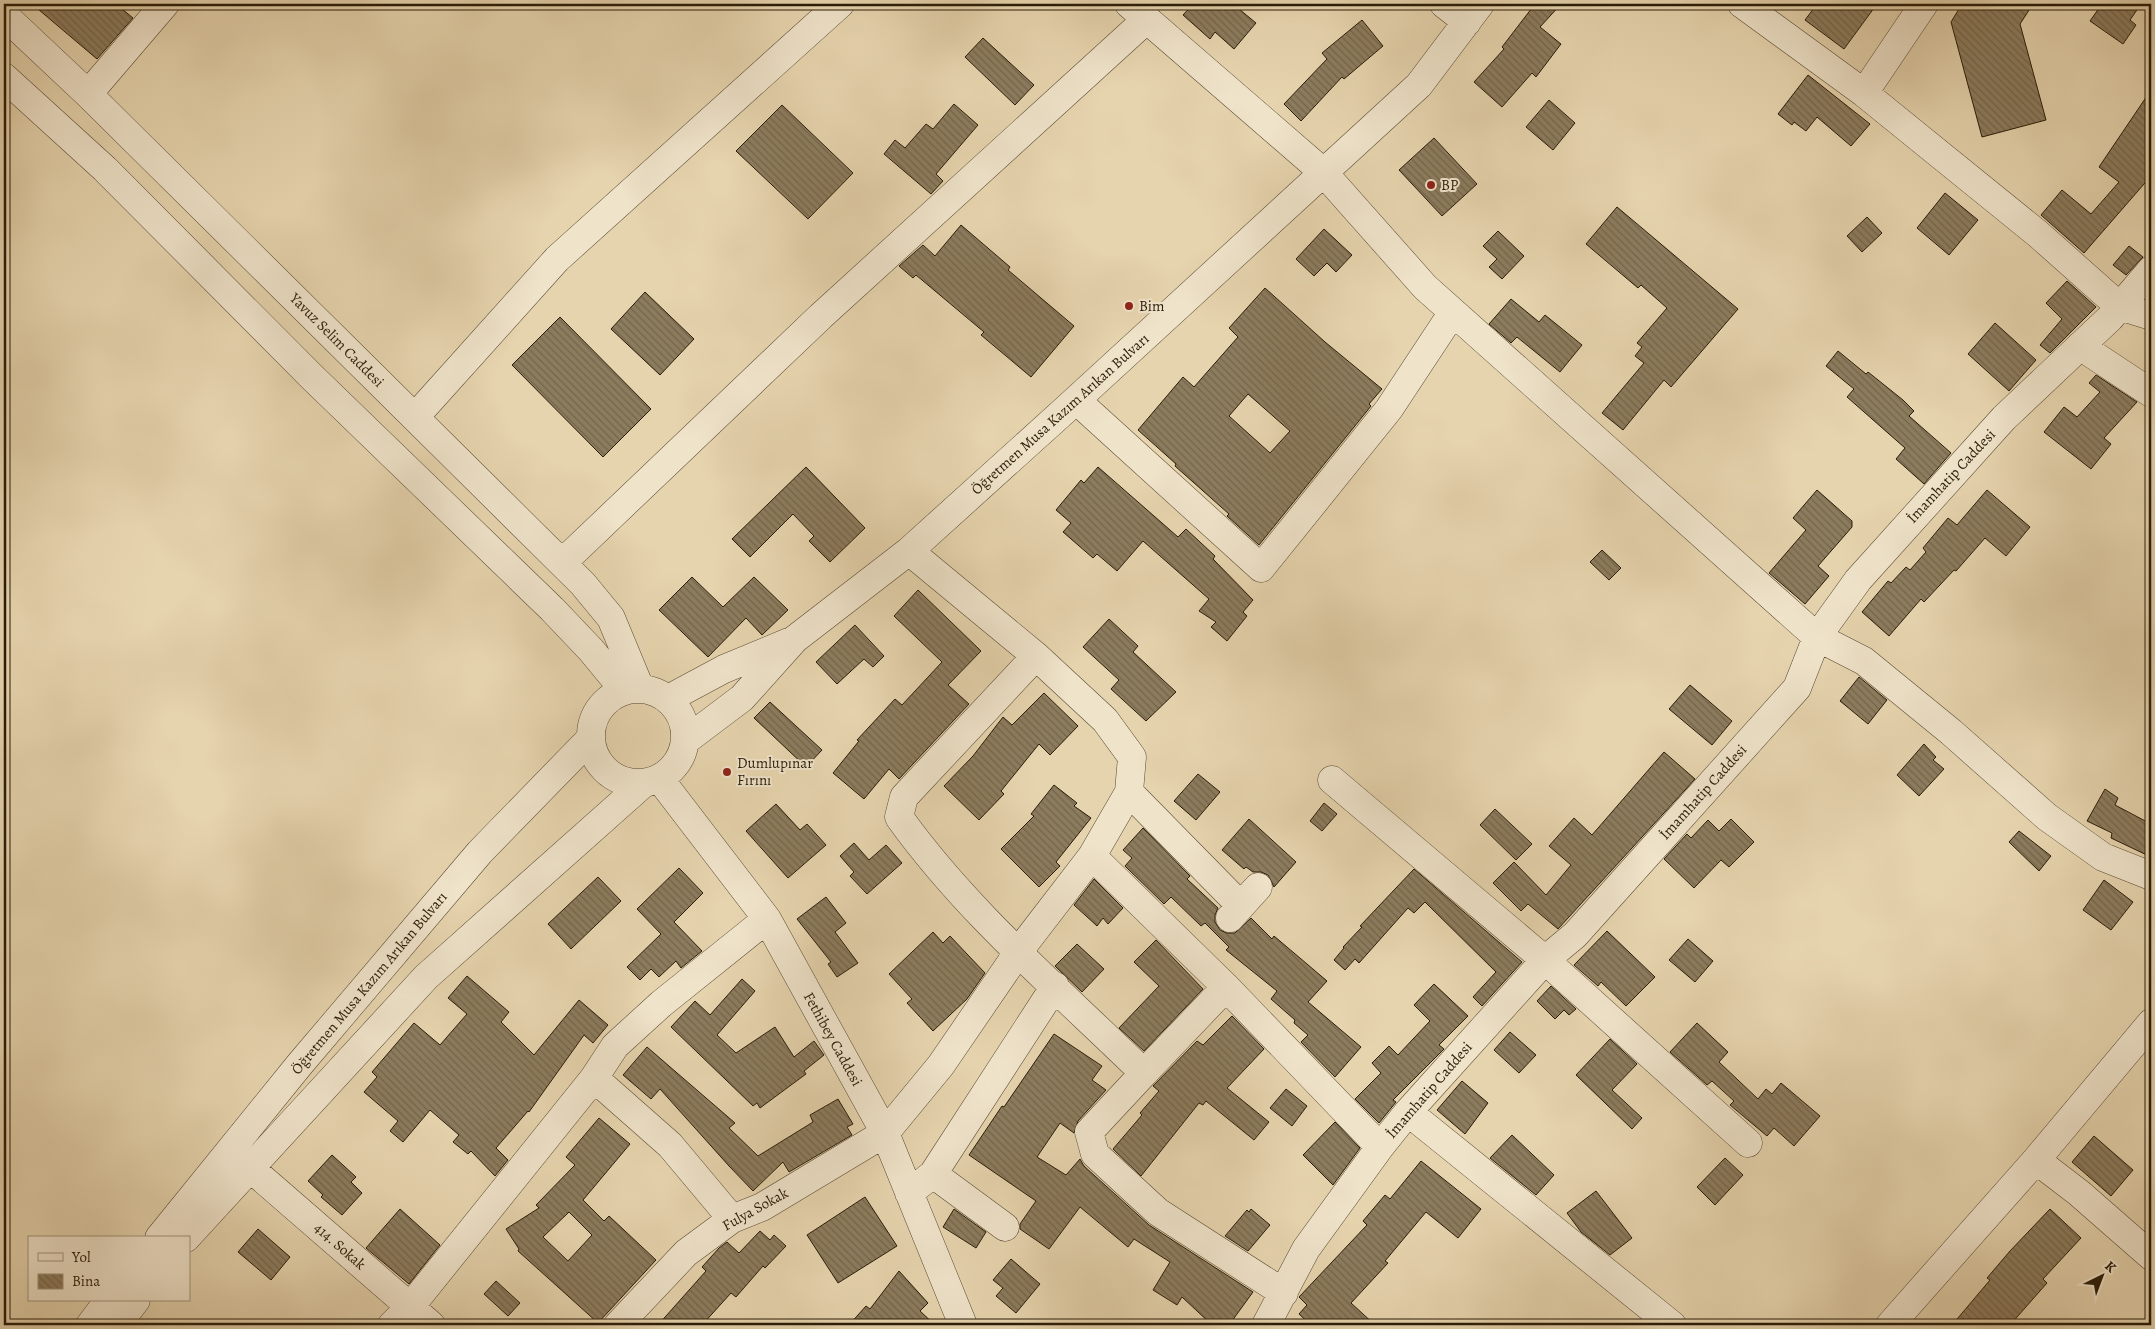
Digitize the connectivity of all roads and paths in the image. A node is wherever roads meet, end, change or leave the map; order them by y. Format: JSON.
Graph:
{"nodes":[{"id":1,"x":165,"y":4,"type":"edge"},
{"id":2,"x":840,"y":4,"type":"edge"},
{"id":3,"x":1444,"y":4,"type":"edge"},
{"id":4,"x":1742,"y":4,"type":"edge"},
{"id":5,"x":1924,"y":4,"type":"edge"},
{"id":6,"x":1138,"y":11,"type":"edge"},
{"id":7,"x":1473,"y":13,"type":"edge"},
{"id":8,"x":4,"y":15,"type":"edge"},
{"id":9,"x":4,"y":77,"type":"edge"},
{"id":10,"x":1864,"y":93,"type":"junction"},
{"id":11,"x":88,"y":94,"type":"junction"},
{"id":12,"x":1323,"y":172,"type":"junction"},
{"id":13,"x":2151,"y":270,"type":"edge"},
{"id":14,"x":2119,"y":306,"type":"junction"},
{"id":15,"x":1453,"y":312,"type":"junction"},
{"id":16,"x":2151,"y":316,"type":"edge"},
{"id":17,"x":2080,"y":346,"type":"junction"},
{"id":18,"x":2151,"y":393,"type":"edge"},
{"id":19,"x":1076,"y":400,"type":"junction"},
{"id":20,"x":415,"y":417,"type":"junction"},
{"id":21,"x":909,"y":551,"type":"junction"},
{"id":22,"x":562,"y":563,"type":"junction"},
{"id":23,"x":1817,"y":637,"type":"junction"},
{"id":24,"x":795,"y":639,"type":"junction"},
{"id":25,"x":1036,"y":656,"type":"junction"},
{"id":26,"x":632,"y":689,"type":"junction"},
{"id":27,"x":668,"y":699,"type":"junction"},
{"id":28,"x":591,"y":738,"type":"junction"},
{"id":29,"x":685,"y":741,"type":"junction"},
{"id":30,"x":652,"y":780,"type":"junction"},
{"id":31,"x":1332,"y":780,"type":"dead end"},
{"id":32,"x":1129,"y":792,"type":"junction"},
{"id":33,"x":1092,"y":856,"type":"junction"},
{"id":34,"x":2151,"y":876,"type":"edge"},
{"id":35,"x":1243,"y":904,"type":"dead end"},
{"id":36,"x":767,"y":919,"type":"junction"},
{"id":37,"x":1019,"y":951,"type":"junction"},
{"id":38,"x":1545,"y":960,"type":"junction"},
{"id":39,"x":1054,"y":986,"type":"junction"},
{"id":40,"x":1226,"y":987,"type":"junction"},
{"id":41,"x":2151,"y":1022,"type":"edge"},
{"id":42,"x":1144,"y":1073,"type":"junction"},
{"id":43,"x":594,"y":1078,"type":"junction"},
{"id":44,"x":1408,"y":1112,"type":"junction"},
{"id":45,"x":885,"y":1133,"type":"junction"},
{"id":46,"x":1748,"y":1143,"type":"dead end"},
{"id":47,"x":1380,"y":1147,"type":"junction"},
{"id":48,"x":2036,"y":1160,"type":"junction"},
{"id":49,"x":249,"y":1167,"type":"junction"},
{"id":50,"x":933,"y":1174,"type":"junction"},
{"id":51,"x":909,"y":1193,"type":"junction"},
{"id":52,"x":732,"y":1219,"type":"junction"},
{"id":53,"x":1005,"y":1227,"type":"dead end"},
{"id":54,"x":161,"y":1236,"type":"edge"},
{"id":55,"x":188,"y":1236,"type":"edge"},
{"id":56,"x":2151,"y":1256,"type":"edge"},
{"id":57,"x":1284,"y":1293,"type":"junction"},
{"id":58,"x":108,"y":1302,"type":"edge"},
{"id":59,"x":133,"y":1302,"type":"edge"},
{"id":60,"x":401,"y":1316,"type":"edge"},
{"id":61,"x":97,"y":1325,"type":"edge"},
{"id":62,"x":431,"y":1325,"type":"edge"},
{"id":63,"x":618,"y":1325,"type":"edge"},
{"id":64,"x":963,"y":1325,"type":"edge"},
{"id":65,"x":1266,"y":1325,"type":"edge"},
{"id":66,"x":1672,"y":1325,"type":"edge"},
{"id":67,"x":1890,"y":1325,"type":"edge"}],
"edges":[{"from":1,"to":11,"type":"street"},
{"from":2,"to":20,"type":"street"},
{"from":3,"to":7,"type":"street"},
{"from":4,"to":10,"type":"street"},
{"from":5,"to":10,"type":"street"},
{"from":6,"to":12,"type":"street"},
{"from":6,"to":22,"type":"street"},
{"from":7,"to":12,"type":"street","name":"Öğretmen Musa Kazım Arıkan Bulvarı"},
{"from":8,"to":11,"type":"street","name":"Yavuz Selim Caddesi"},
{"from":9,"to":26,"type":"street"},
{"from":10,"to":14,"type":"street"},
{"from":11,"to":20,"type":"street","name":"Yavuz Selim Caddesi"},
{"from":12,"to":15,"type":"street"},
{"from":12,"to":19,"type":"street","name":"Öğretmen Musa Kazım Arıkan Bulvarı"},
{"from":13,"to":14,"type":"street","name":"İmamhatip Caddesi"},
{"from":14,"to":16,"type":"street"},
{"from":14,"to":17,"type":"street","name":"İmamhatip Caddesi"},
{"from":15,"to":19,"type":"street"},
{"from":15,"to":23,"type":"street"},
{"from":17,"to":18,"type":"street"},
{"from":17,"to":23,"type":"street","name":"İmamhatip Caddesi"},
{"from":19,"to":21,"type":"street","name":"Öğretmen Musa Kazım Arıkan Bulvarı"},
{"from":20,"to":22,"type":"street","name":"Yavuz Selim Caddesi"},
{"from":21,"to":24,"type":"street","name":"Öğretmen Musa Kazım Arıkan Bulvarı"},
{"from":21,"to":25,"type":"street"},
{"from":22,"to":26,"type":"street","name":"Yavuz Selim Caddesi"},
{"from":23,"to":34,"type":"street"},
{"from":23,"to":38,"type":"street","name":"İmamhatip Caddesi"},
{"from":24,"to":27,"type":"street","name":"Öğretmen Musa Kazım Arıkan Bulvarı"},
{"from":24,"to":29,"type":"street","name":"Öğretmen Musa Kazım Arıkan Bulvarı"},
{"from":25,"to":32,"type":"street"},
{"from":25,"to":37,"type":"street"},
{"from":26,"to":27,"type":"street"},
{"from":26,"to":28,"type":"street"},
{"from":27,"to":29,"type":"street"},
{"from":28,"to":30,"type":"street"},
{"from":28,"to":54,"type":"street","name":"Öğretmen Musa Kazım Arıkan Bulvarı"},
{"from":29,"to":30,"type":"street"},
{"from":30,"to":36,"type":"street","name":"Fethibey Caddesi"},
{"from":30,"to":49,"type":"street"},
{"from":31,"to":38,"type":"street"},
{"from":32,"to":33,"type":"street","name":"Fulya Sokak"},
{"from":32,"to":35,"type":"street"},
{"from":33,"to":37,"type":"street","name":"Fulya Sokak"},
{"from":33,"to":40,"type":"street"},
{"from":36,"to":43,"type":"street"},
{"from":36,"to":45,"type":"street","name":"Fethibey Caddesi"},
{"from":37,"to":39,"type":"street"},
{"from":37,"to":45,"type":"street","name":"Fulya Sokak"},
{"from":38,"to":44,"type":"street","name":"İmamhatip Caddesi"},
{"from":38,"to":46,"type":"street"},
{"from":39,"to":42,"type":"street"},
{"from":39,"to":50,"type":"street"},
{"from":40,"to":42,"type":"street"},
{"from":40,"to":47,"type":"street"},
{"from":41,"to":48,"type":"street"},
{"from":42,"to":57,"type":"street"},
{"from":43,"to":52,"type":"street"},
{"from":43,"to":60,"type":"street"},
{"from":44,"to":47,"type":"street","name":"İmamhatip Caddesi"},
{"from":44,"to":66,"type":"street"},
{"from":45,"to":51,"type":"street","name":"Fethibey Caddesi"},
{"from":45,"to":52,"type":"street","name":"Fulya Sokak"},
{"from":47,"to":57,"type":"street","name":"İmamhatip Caddesi"},
{"from":48,"to":56,"type":"street"},
{"from":48,"to":67,"type":"street"},
{"from":49,"to":55,"type":"street"},
{"from":49,"to":60,"type":"street","name":"414. Sokak"},
{"from":50,"to":51,"type":"street"},
{"from":50,"to":53,"type":"street"},
{"from":51,"to":64,"type":"street","name":"Fethibey Caddesi"},
{"from":52,"to":63,"type":"street","name":"Fulya Sokak"},
{"from":57,"to":65,"type":"street","name":"İmamhatip Caddesi"},
{"from":58,"to":61,"type":"street"},
{"from":59,"to":61,"type":"street"},
{"from":60,"to":62,"type":"street","name":"414. Sokak"}]}
